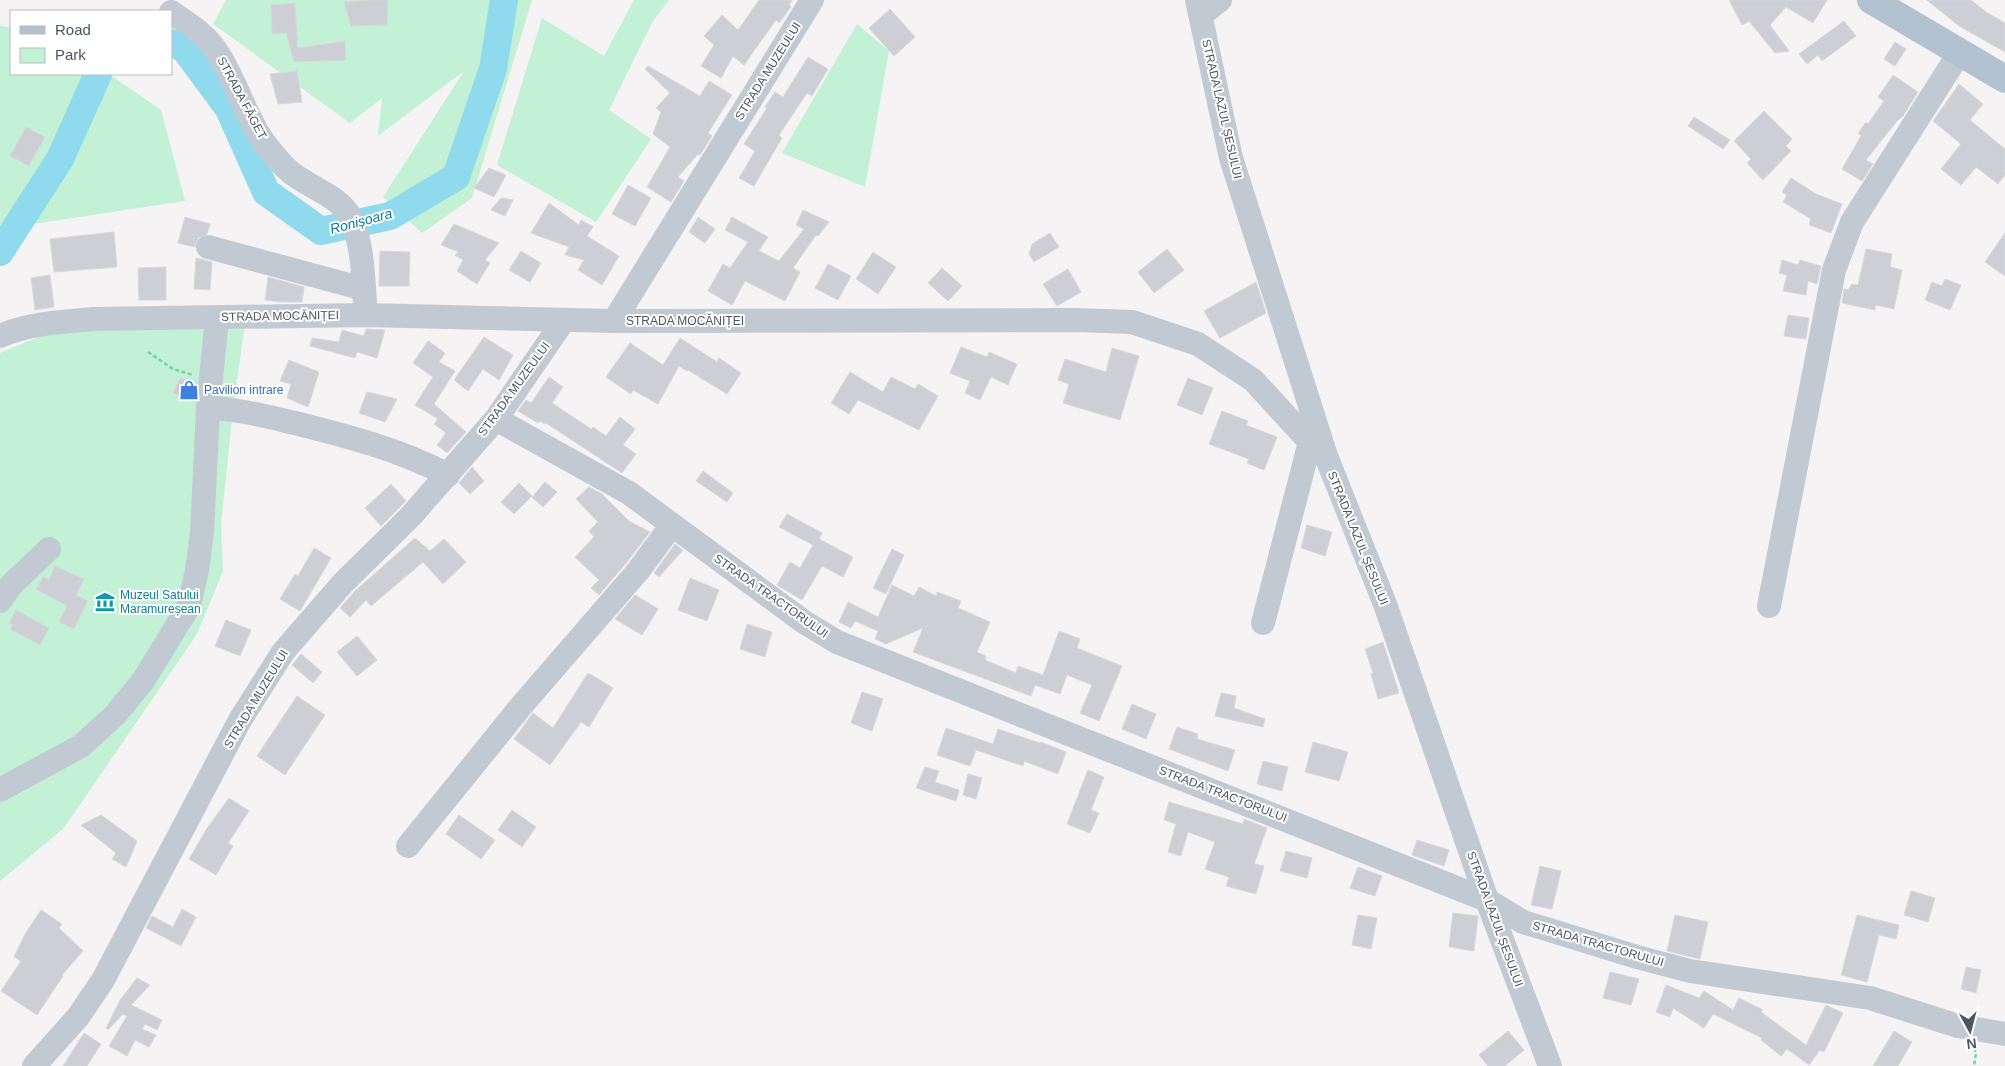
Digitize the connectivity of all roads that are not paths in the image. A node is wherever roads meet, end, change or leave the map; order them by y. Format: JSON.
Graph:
{"nodes":[{"id":1,"x":154,"y":0,"type":"edge"},
{"id":2,"x":812,"y":0,"type":"edge"},
{"id":3,"x":1220,"y":0,"type":"edge"},
{"id":4,"x":1871,"y":0,"type":"edge"},
{"id":5,"x":1199,"y":8,"type":"edge"},
{"id":6,"x":168,"y":10,"type":"edge"},
{"id":7,"x":172,"y":13,"type":"edge"},
{"id":8,"x":1960,"y":52,"type":"junction"},
{"id":9,"x":2005,"y":79,"type":"edge"},
{"id":10,"x":208,"y":247,"type":"dead end"},
{"id":11,"x":364,"y":289,"type":"junction"},
{"id":12,"x":366,"y":314,"type":"junction"},
{"id":13,"x":217,"y":318,"type":"junction"},
{"id":14,"x":564,"y":320,"type":"junction"},
{"id":15,"x":614,"y":322,"type":"junction"},
{"id":16,"x":0,"y":336,"type":"edge"},
{"id":17,"x":208,"y":408,"type":"junction"},
{"id":18,"x":496,"y":419,"type":"junction"},
{"id":19,"x":1318,"y":449,"type":"junction"},
{"id":20,"x":448,"y":475,"type":"junction"},
{"id":21,"x":672,"y":525,"type":"junction"},
{"id":22,"x":49,"y":550,"type":"dead end"},
{"id":23,"x":0,"y":602,"type":"edge"},
{"id":24,"x":1769,"y":606,"type":"dead end"},
{"id":25,"x":1263,"y":623,"type":"dead end"},
{"id":26,"x":0,"y":790,"type":"edge"},
{"id":27,"x":408,"y":846,"type":"dead end"},
{"id":28,"x":1487,"y":900,"type":"junction"},
{"id":29,"x":2005,"y":1034,"type":"edge"},
{"id":30,"x":34,"y":1066,"type":"edge"},
{"id":31,"x":1550,"y":1066,"type":"edge"}],
"edges":[{"from":1,"to":6,"type":"street","name":"STRADA FĂGET"},
{"from":2,"to":15,"type":"street","name":"STRADA MUZEULUI"},
{"from":3,"to":5,"type":"street"},
{"from":4,"to":8,"type":"main road"},
{"from":5,"to":19,"type":"street","name":"STRADA LAZUL ȘESULUI"},
{"from":7,"to":11,"type":"street","name":"STRADA FĂGET"},
{"from":8,"to":9,"type":"main road"},
{"from":8,"to":24,"type":"street"},
{"from":10,"to":11,"type":"street"},
{"from":11,"to":12,"type":"street","name":"STRADA FĂGET"},
{"from":12,"to":13,"type":"street","name":"STRADA MOCĂNIȚEI"},
{"from":12,"to":14,"type":"street","name":"STRADA MOCĂNIȚEI"},
{"from":13,"to":16,"type":"street","name":"STRADA MOCĂNIȚEI"},
{"from":13,"to":17,"type":"street"},
{"from":14,"to":15,"type":"street","name":"STRADA MOCĂNIȚEI"},
{"from":14,"to":18,"type":"street","name":"STRADA MUZEULUI"},
{"from":15,"to":19,"type":"street","name":"STRADA MOCĂNIȚEI"},
{"from":17,"to":20,"type":"street"},
{"from":17,"to":26,"type":"street"},
{"from":18,"to":20,"type":"street","name":"STRADA MUZEULUI"},
{"from":18,"to":21,"type":"street","name":"STRADA TRACTORULUI"},
{"from":19,"to":25,"type":"street"},
{"from":19,"to":28,"type":"street","name":"STRADA LAZUL ȘESULUI"},
{"from":20,"to":30,"type":"street","name":"STRADA MUZEULUI"},
{"from":21,"to":27,"type":"street"},
{"from":21,"to":28,"type":"street","name":"STRADA TRACTORULUI"},
{"from":22,"to":23,"type":"street"},
{"from":28,"to":29,"type":"street","name":"STRADA TRACTORULUI"},
{"from":28,"to":31,"type":"street","name":"STRADA LAZUL ȘESULUI"}]}
